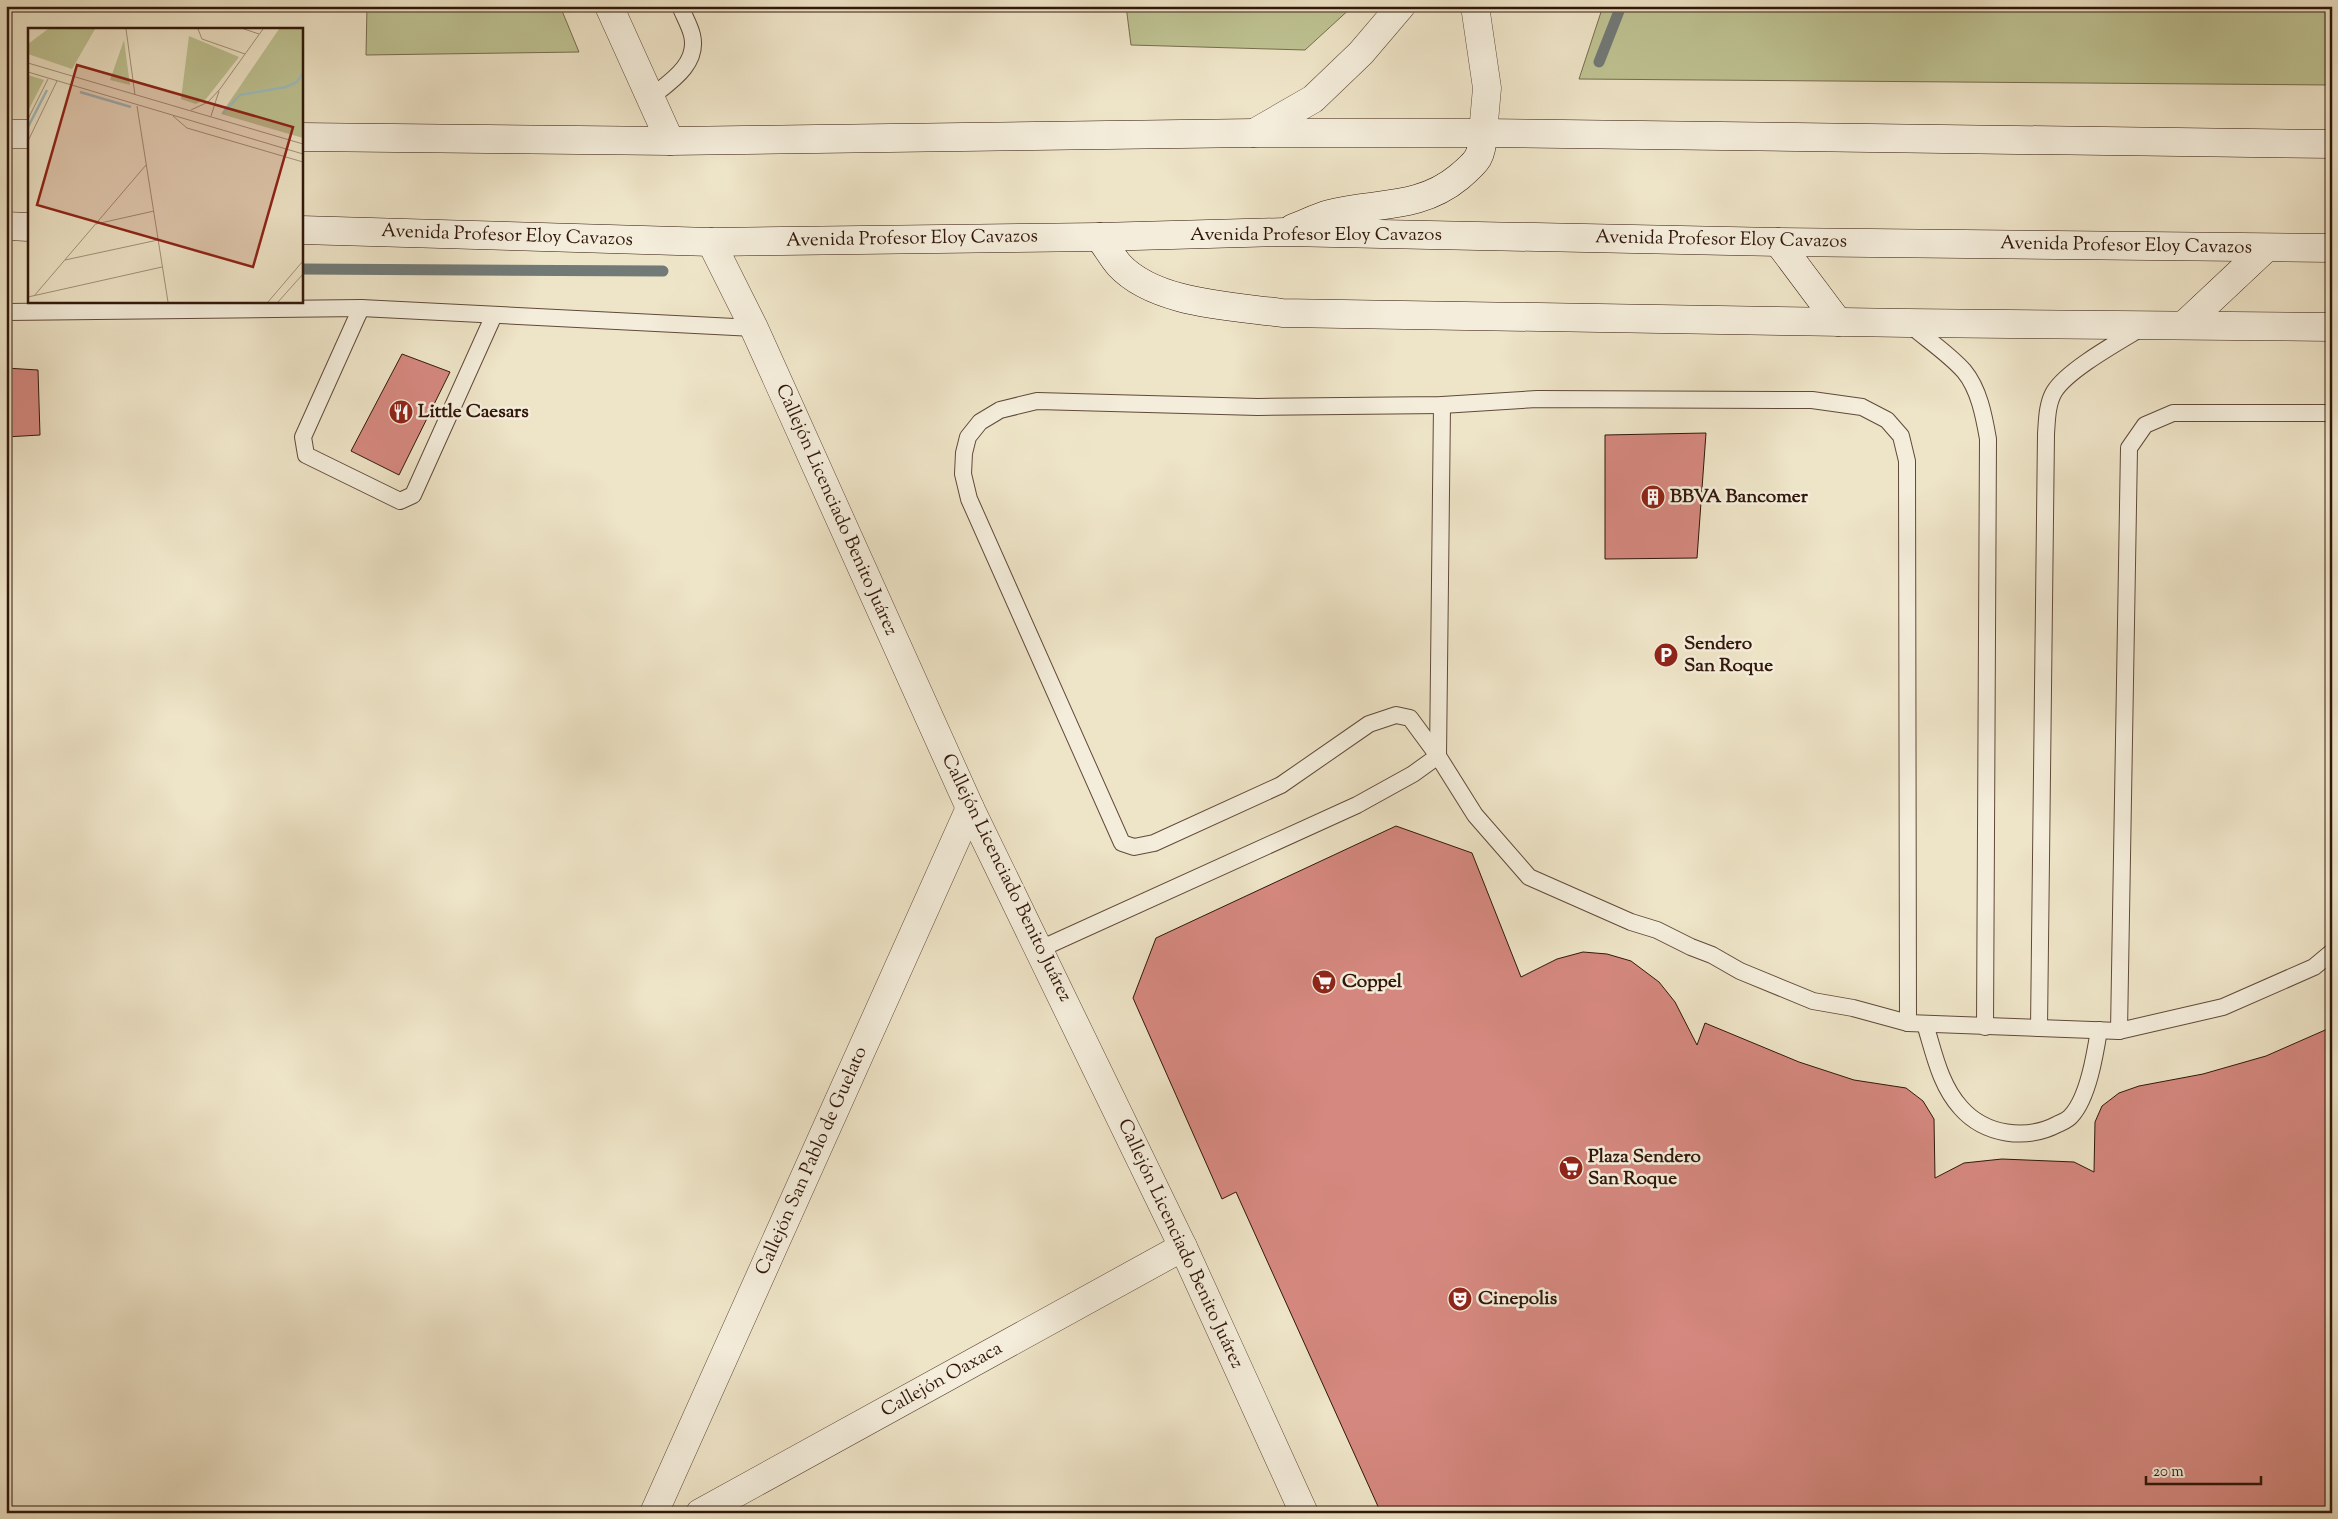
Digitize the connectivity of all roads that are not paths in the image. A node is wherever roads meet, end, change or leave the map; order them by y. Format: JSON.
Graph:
{"nodes":[{"id":1,"x":609,"y":6,"type":"edge"},
{"id":2,"x":680,"y":6,"type":"edge"},
{"id":3,"x":1401,"y":6,"type":"edge"},
{"id":4,"x":1475,"y":6,"type":"edge"},
{"id":5,"x":650,"y":97,"type":"junction"},
{"id":6,"x":1254,"y":133,"type":"junction"},
{"id":7,"x":1483,"y":133,"type":"junction"},
{"id":8,"x":6,"y":134,"type":"edge"},
{"id":9,"x":28,"y":134,"type":"edge"},
{"id":10,"x":302,"y":137,"type":"edge"},
{"id":11,"x":670,"y":141,"type":"junction"},
{"id":12,"x":2332,"y":144,"type":"edge"},
{"id":13,"x":6,"y":226,"type":"edge"},
{"id":14,"x":28,"y":226,"type":"edge"},
{"id":15,"x":302,"y":230,"type":"edge"},
{"id":16,"x":1285,"y":232,"type":"junction"},
{"id":17,"x":1099,"y":237,"type":"junction"},
{"id":18,"x":711,"y":242,"type":"junction"},
{"id":19,"x":1778,"y":242,"type":"junction"},
{"id":20,"x":2266,"y":248,"type":"junction"},
{"id":21,"x":2332,"y":248,"type":"edge"},
{"id":22,"x":361,"y":308,"type":"junction"},
{"id":23,"x":6,"y":312,"type":"edge"},
{"id":24,"x":494,"y":315,"type":"junction"},
{"id":25,"x":1838,"y":322,"type":"junction"},
{"id":26,"x":1908,"y":323,"type":"junction"},
{"id":27,"x":2146,"y":325,"type":"junction"},
{"id":28,"x":2184,"y":325,"type":"junction"},
{"id":29,"x":2332,"y":327,"type":"edge"},
{"id":30,"x":754,"y":328,"type":"junction"},
{"id":31,"x":1442,"y":405,"type":"junction"},
{"id":32,"x":2332,"y":413,"type":"edge"},
{"id":33,"x":1438,"y":756,"type":"junction"},
{"id":34,"x":970,"y":808,"type":"junction"},
{"id":35,"x":1040,"y":949,"type":"junction"},
{"id":36,"x":2332,"y":952,"type":"edge"},
{"id":37,"x":1908,"y":1023,"type":"junction"},
{"id":38,"x":1925,"y":1024,"type":"junction"},
{"id":39,"x":1985,"y":1027,"type":"junction"},
{"id":40,"x":2039,"y":1028,"type":"junction"},
{"id":41,"x":2100,"y":1030,"type":"junction"},
{"id":42,"x":2120,"y":1031,"type":"junction"},
{"id":43,"x":1183,"y":1247,"type":"junction"},
{"id":44,"x":654,"y":1513,"type":"edge"},
{"id":45,"x":700,"y":1513,"type":"edge"},
{"id":46,"x":1304,"y":1513,"type":"edge"}],
"edges":[{"from":1,"to":5,"type":"main road"},
{"from":2,"to":5,"type":"lane"},
{"from":3,"to":6,"type":"main road"},
{"from":4,"to":7,"type":"main road"},
{"from":5,"to":11,"type":"main road"},
{"from":6,"to":7,"type":"main road"},
{"from":6,"to":11,"type":"main road"},
{"from":7,"to":12,"type":"main road"},
{"from":7,"to":16,"type":"main road"},
{"from":8,"to":9,"type":"main road"},
{"from":10,"to":11,"type":"main road"},
{"from":13,"to":14,"type":"main road"},
{"from":15,"to":18,"type":"main road","name":"Avenida Profesor Eloy Cavazos"},
{"from":16,"to":17,"type":"main road","name":"Avenida Profesor Eloy Cavazos"},
{"from":16,"to":19,"type":"main road","name":"Avenida Profesor Eloy Cavazos"},
{"from":17,"to":18,"type":"main road","name":"Avenida Profesor Eloy Cavazos"},
{"from":17,"to":25,"type":"main road"},
{"from":18,"to":30,"type":"main road","name":"Callejón Licenciado Benito Juárez"},
{"from":19,"to":20,"type":"main road","name":"Avenida Profesor Eloy Cavazos"},
{"from":19,"to":25,"type":"main road"},
{"from":20,"to":21,"type":"main road","name":"Avenida Profesor Eloy Cavazos"},
{"from":20,"to":28,"type":"main road"},
{"from":22,"to":23,"type":"lane"},
{"from":22,"to":24,"type":"lane"},
{"from":22,"to":24,"type":"lane"},
{"from":24,"to":30,"type":"lane"},
{"from":25,"to":26,"type":"main road"},
{"from":26,"to":27,"type":"main road"},
{"from":26,"to":39,"type":"lane"},
{"from":27,"to":28,"type":"main road"},
{"from":27,"to":40,"type":"lane"},
{"from":28,"to":29,"type":"main road"},
{"from":30,"to":34,"type":"main road","name":"Callejón Licenciado Benito Juárez"},
{"from":31,"to":33,"type":"lane"},
{"from":31,"to":33,"type":"lane"},
{"from":31,"to":37,"type":"lane"},
{"from":32,"to":42,"type":"lane"},
{"from":33,"to":35,"type":"lane"},
{"from":33,"to":37,"type":"lane"},
{"from":34,"to":35,"type":"main road","name":"Callejón Licenciado Benito Juárez"},
{"from":34,"to":44,"type":"main road","name":"Callejón San Pablo de Guelato"},
{"from":35,"to":43,"type":"main road","name":"Callejón Licenciado Benito Juárez"},
{"from":36,"to":42,"type":"lane"},
{"from":37,"to":38,"type":"lane"},
{"from":38,"to":39,"type":"lane"},
{"from":38,"to":41,"type":"lane"},
{"from":39,"to":40,"type":"lane"},
{"from":40,"to":41,"type":"lane"},
{"from":41,"to":42,"type":"lane"},
{"from":43,"to":45,"type":"main road","name":"Callejón Oaxaca"},
{"from":43,"to":46,"type":"main road","name":"Callejón Licenciado Benito Juárez"}]}
